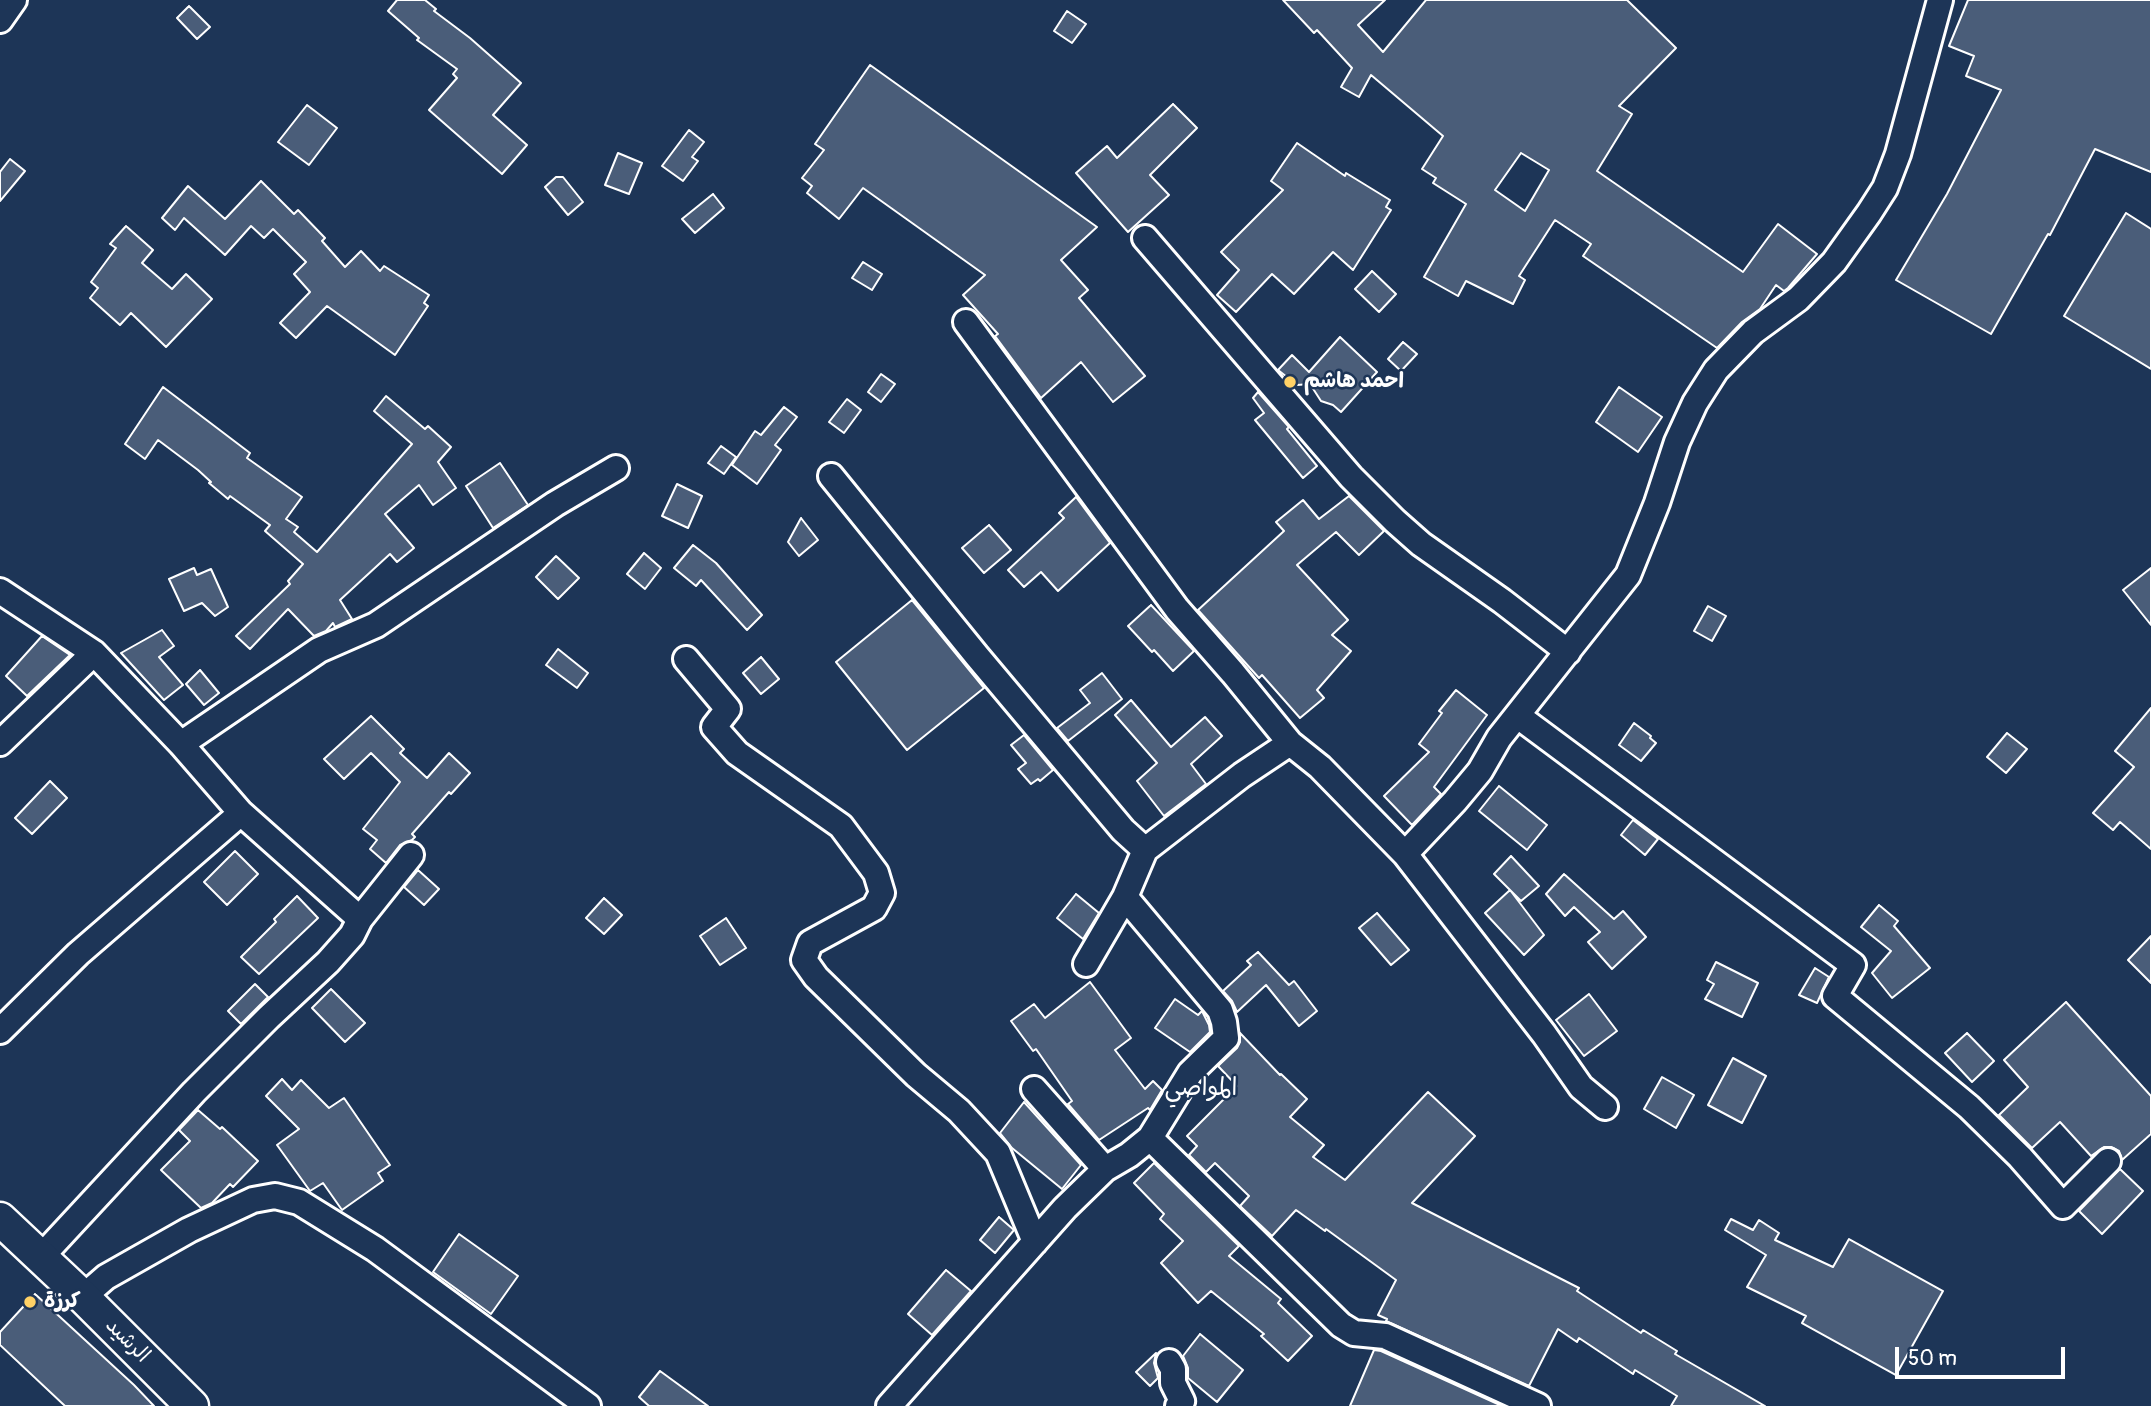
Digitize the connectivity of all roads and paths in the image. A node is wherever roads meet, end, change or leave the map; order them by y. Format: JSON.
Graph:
{"nodes":[{"id":1,"x":14,"y":0,"type":"edge"},
{"id":2,"x":1940,"y":0,"type":"edge"},
{"id":3,"x":0,"y":20,"type":"edge"},
{"id":4,"x":1145,"y":238,"type":"dead end"},
{"id":5,"x":966,"y":322,"type":"dead end"},
{"id":6,"x":616,"y":468,"type":"dead end"},
{"id":7,"x":831,"y":476,"type":"dead end"},
{"id":8,"x":0,"y":591,"type":"edge"},
{"id":9,"x":1568,"y":652,"type":"junction"},
{"id":10,"x":94,"y":653,"type":"junction"},
{"id":11,"x":686,"y":659,"type":"dead end"},
{"id":12,"x":1518,"y":716,"type":"junction"},
{"id":13,"x":0,"y":743,"type":"edge"},
{"id":14,"x":1290,"y":743,"type":"junction"},
{"id":15,"x":181,"y":744,"type":"junction"},
{"id":16,"x":241,"y":813,"type":"junction"},
{"id":17,"x":1144,"y":850,"type":"junction"},
{"id":18,"x":1405,"y":854,"type":"junction"},
{"id":19,"x":411,"y":855,"type":"dead end"},
{"id":20,"x":1125,"y":897,"type":"junction"},
{"id":21,"x":360,"y":919,"type":"junction"},
{"id":22,"x":1086,"y":964,"type":"dead end"},
{"id":23,"x":0,"y":1031,"type":"edge"},
{"id":24,"x":1034,"y":1089,"type":"dead end"},
{"id":25,"x":1605,"y":1107,"type":"dead end"},
{"id":26,"x":1150,"y":1138,"type":"junction"},
{"id":27,"x":2108,"y":1161,"type":"dead end"},
{"id":28,"x":1105,"y":1169,"type":"junction"},
{"id":29,"x":0,"y":1219,"type":"edge"},
{"id":30,"x":1035,"y":1242,"type":"junction"},
{"id":31,"x":41,"y":1257,"type":"junction"},
{"id":32,"x":83,"y":1297,"type":"junction"},
{"id":33,"x":1168,"y":1362,"type":"dead end"},
{"id":34,"x":192,"y":1406,"type":"edge"},
{"id":35,"x":588,"y":1406,"type":"edge"},
{"id":36,"x":889,"y":1406,"type":"edge"},
{"id":37,"x":1178,"y":1406,"type":"edge"},
{"id":38,"x":1538,"y":1406,"type":"edge"}],
"edges":[{"from":1,"to":3,"type":"street"},
{"from":2,"to":9,"type":"street"},
{"from":4,"to":9,"type":"street"},
{"from":5,"to":14,"type":"street"},
{"from":6,"to":15,"type":"street"},
{"from":7,"to":17,"type":"street"},
{"from":8,"to":10,"type":"street"},
{"from":9,"to":12,"type":"street"},
{"from":10,"to":13,"type":"street"},
{"from":10,"to":15,"type":"street"},
{"from":11,"to":30,"type":"street"},
{"from":12,"to":18,"type":"street"},
{"from":12,"to":27,"type":"street"},
{"from":14,"to":17,"type":"street"},
{"from":14,"to":18,"type":"street"},
{"from":15,"to":16,"type":"street"},
{"from":16,"to":21,"type":"street"},
{"from":16,"to":23,"type":"street"},
{"from":17,"to":20,"type":"street"},
{"from":18,"to":25,"type":"street"},
{"from":19,"to":21,"type":"street"},
{"from":20,"to":22,"type":"street"},
{"from":20,"to":26,"type":"street"},
{"from":21,"to":31,"type":"street"},
{"from":24,"to":28,"type":"street"},
{"from":26,"to":28,"type":"street"},
{"from":26,"to":38,"type":"street"},
{"from":28,"to":30,"type":"street"},
{"from":29,"to":31,"type":"main road","name":"الرشيد"},
{"from":30,"to":36,"type":"street"},
{"from":31,"to":32,"type":"main road","name":"الرشيد"},
{"from":32,"to":34,"type":"main road","name":"الرشيد"},
{"from":32,"to":35,"type":"street"},
{"from":33,"to":37,"type":"street"}]}
